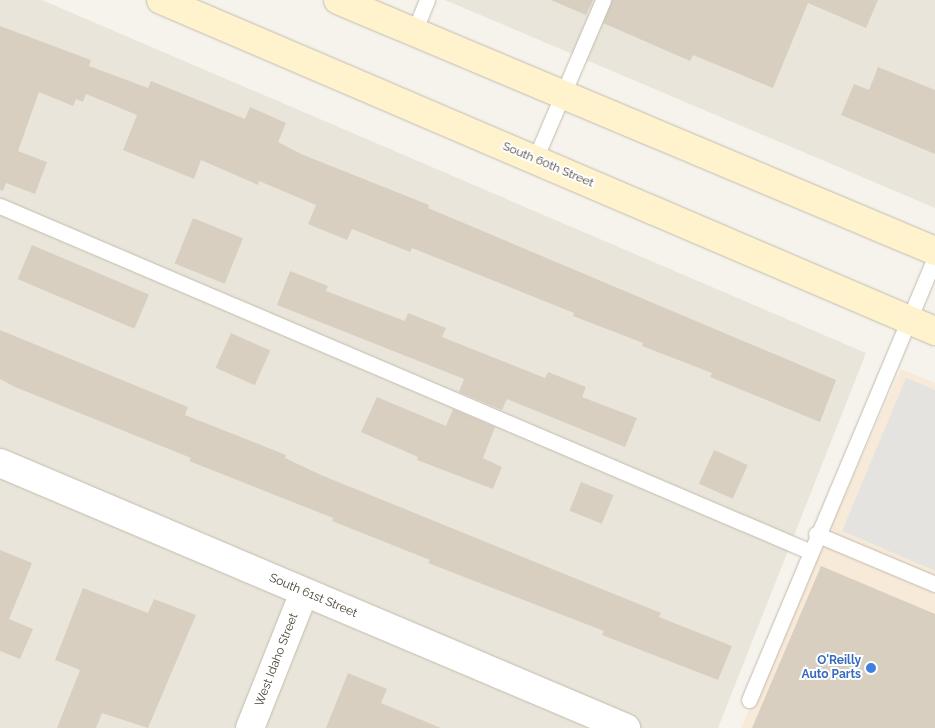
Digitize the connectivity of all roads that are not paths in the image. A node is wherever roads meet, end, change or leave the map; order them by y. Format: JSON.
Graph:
{"nodes":[{"id":1,"x":161,"y":0,"type":"edge"},
{"id":2,"x":338,"y":0,"type":"edge"},
{"id":3,"x":427,"y":0,"type":"edge"},
{"id":4,"x":603,"y":0,"type":"edge"},
{"id":5,"x":414,"y":32,"type":"junction"},
{"id":6,"x":562,"y":94,"type":"junction"},
{"id":7,"x":534,"y":160,"type":"junction"},
{"id":8,"x":0,"y":206,"type":"edge"},
{"id":9,"x":935,"y":251,"type":"edge"},
{"id":10,"x":935,"y":257,"type":"edge"},
{"id":11,"x":908,"y":319,"type":"junction"},
{"id":12,"x":935,"y":331,"type":"edge"},
{"id":13,"x":0,"y":463,"type":"edge"},
{"id":14,"x":816,"y":534,"type":"junction"},
{"id":15,"x":809,"y":551,"type":"junction"},
{"id":16,"x":935,"y":584,"type":"edge"},
{"id":17,"x":304,"y":592,"type":"junction"},
{"id":18,"x":749,"y":700,"type":"dead end"},
{"id":19,"x":250,"y":728,"type":"edge"},
{"id":20,"x":626,"y":728,"type":"edge"}],
"edges":[{"from":1,"to":7,"type":"main road","name":"South 60th Street"},
{"from":2,"to":5,"type":"main road"},
{"from":3,"to":5,"type":"lane"},
{"from":4,"to":6,"type":"lane"},
{"from":5,"to":6,"type":"main road"},
{"from":6,"to":7,"type":"lane"},
{"from":6,"to":9,"type":"main road"},
{"from":7,"to":11,"type":"main road","name":"South 60th Street"},
{"from":8,"to":15,"type":"lane"},
{"from":10,"to":11,"type":"lane"},
{"from":11,"to":12,"type":"main road","name":"South 60th Street"},
{"from":11,"to":14,"type":"lane"},
{"from":13,"to":17,"type":"street","name":"South 61st Street"},
{"from":14,"to":15,"type":"lane"},
{"from":14,"to":16,"type":"lane"},
{"from":15,"to":18,"type":"lane"},
{"from":17,"to":19,"type":"street","name":"West Idaho Street"},
{"from":17,"to":20,"type":"street","name":"South 61st Street"}]}
